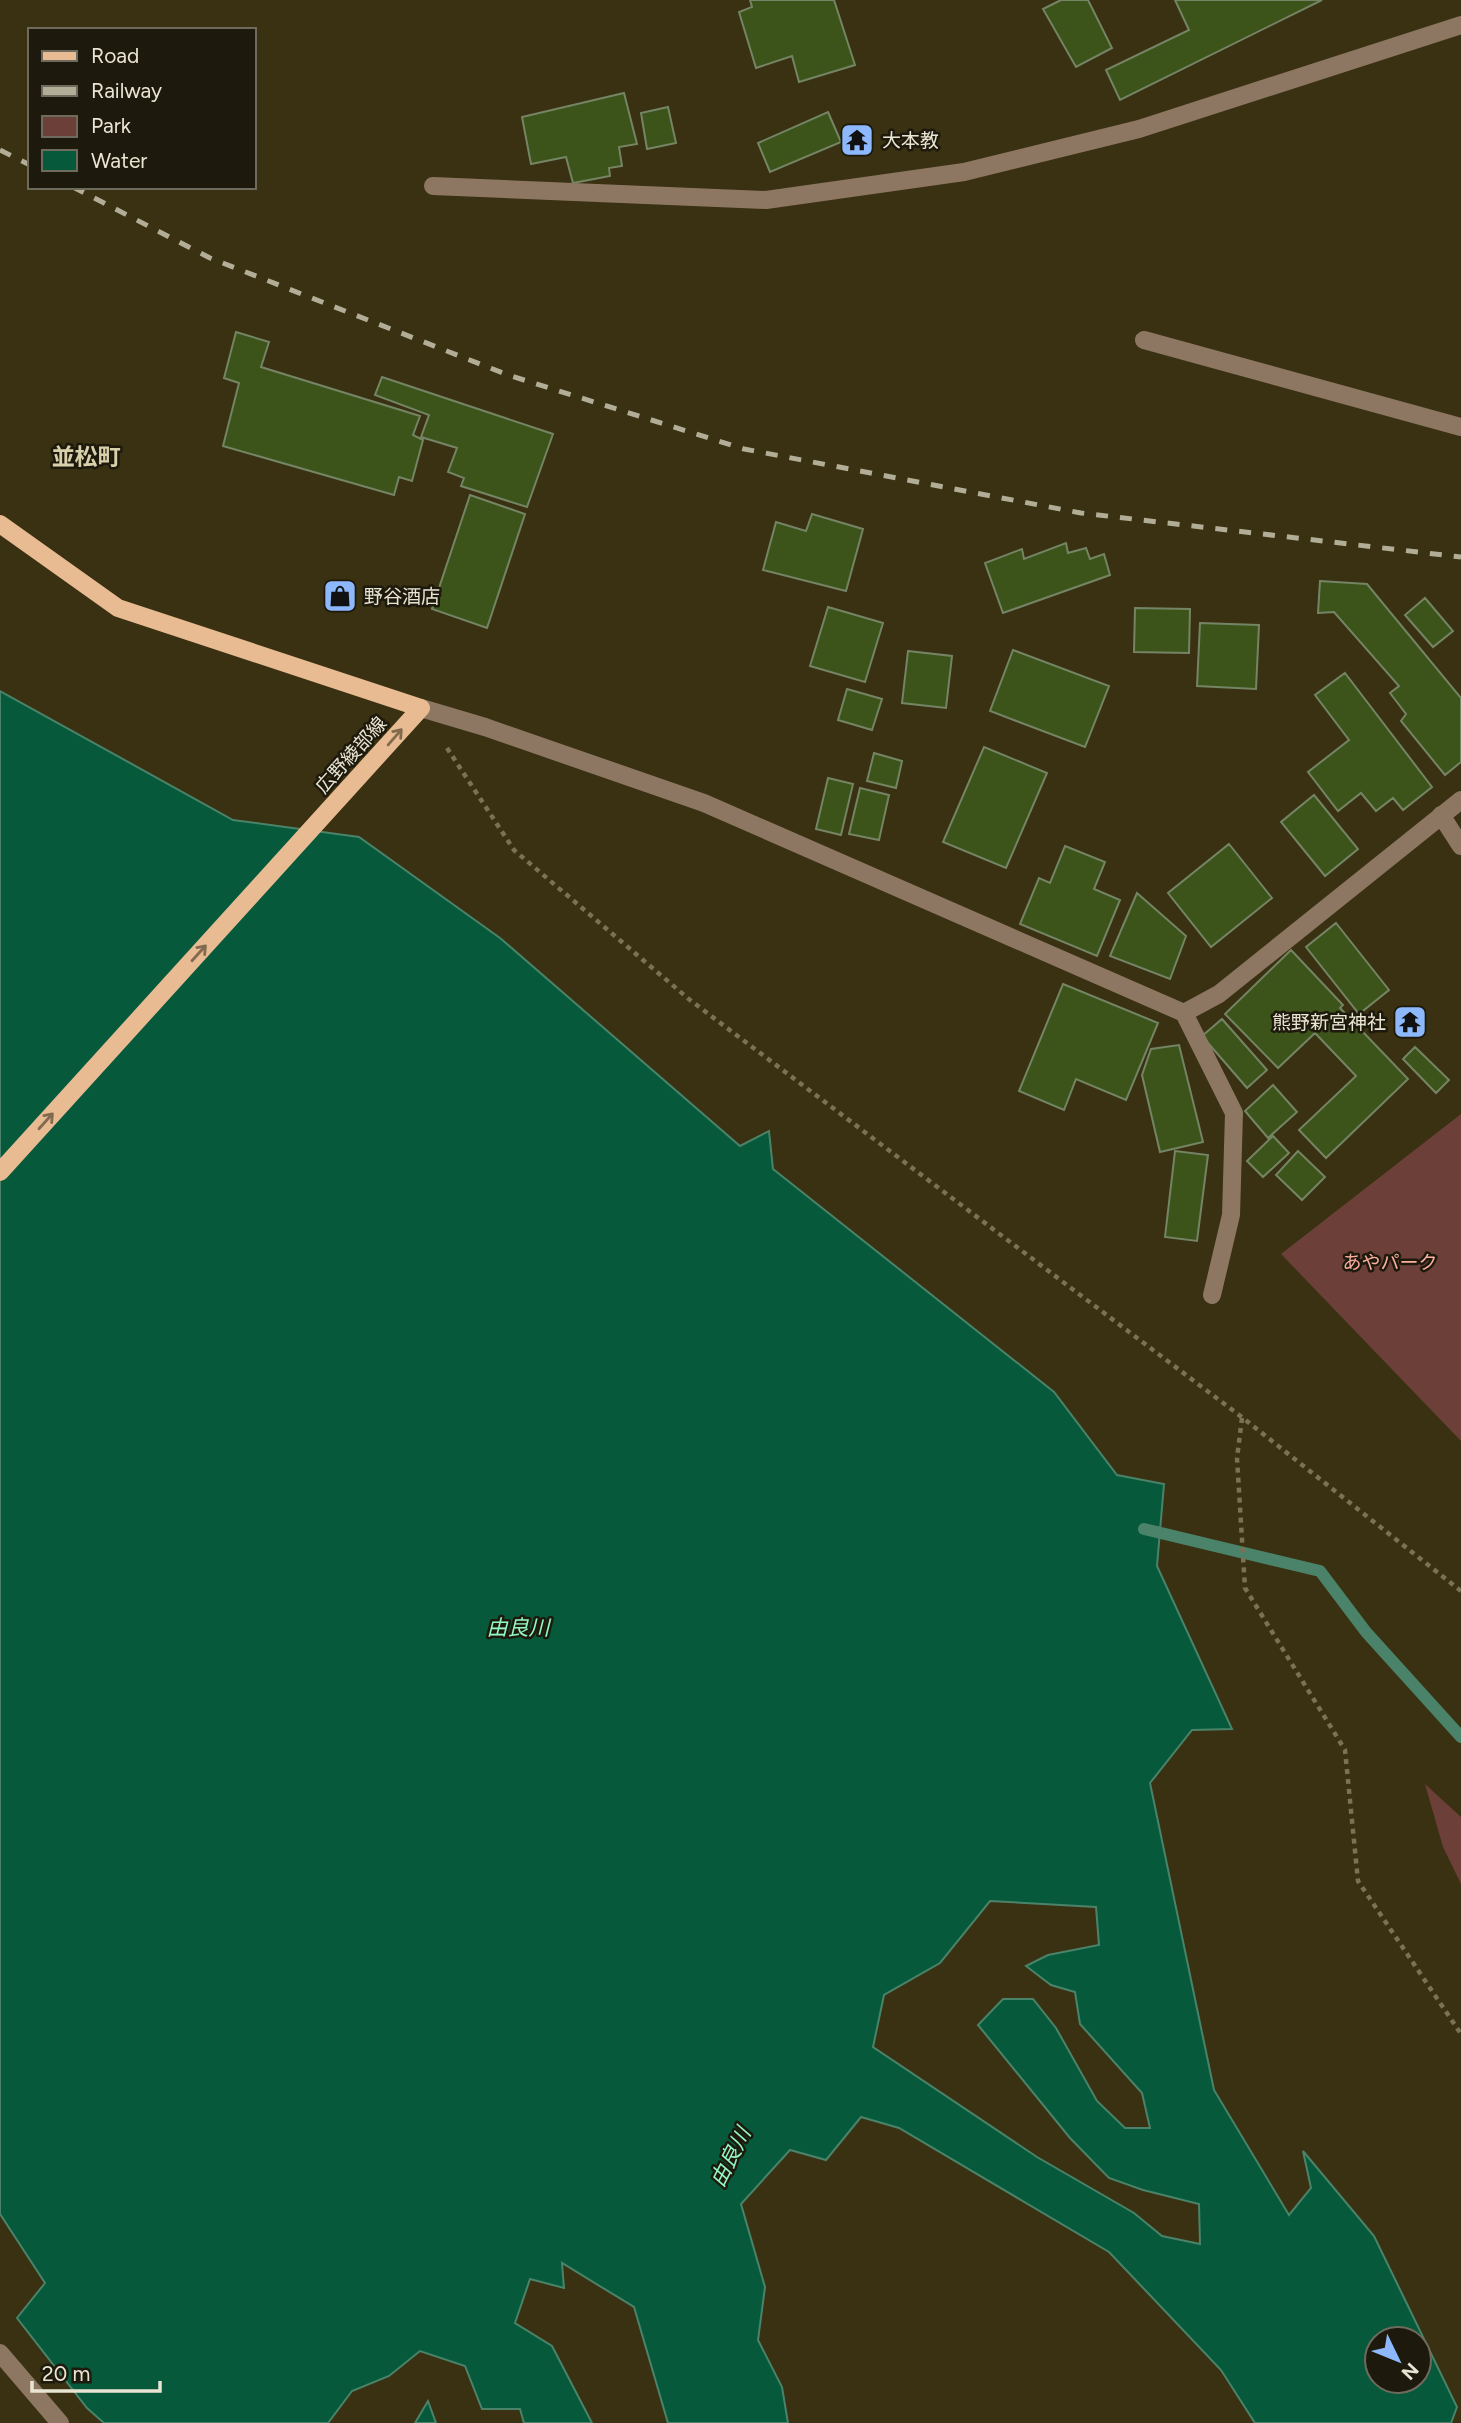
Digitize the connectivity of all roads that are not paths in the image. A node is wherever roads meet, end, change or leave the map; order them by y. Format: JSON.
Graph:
{"nodes":[{"id":1,"x":1461,"y":25,"type":"edge"},
{"id":2,"x":433,"y":186,"type":"dead end"},
{"id":3,"x":1144,"y":340,"type":"dead end"},
{"id":4,"x":1461,"y":427,"type":"edge"},
{"id":5,"x":0,"y":524,"type":"edge"},
{"id":6,"x":421,"y":708,"type":"junction"},
{"id":7,"x":1461,"y":800,"type":"edge"},
{"id":8,"x":1441,"y":815,"type":"junction"},
{"id":9,"x":1461,"y":846,"type":"edge"},
{"id":10,"x":1184,"y":1013,"type":"junction"},
{"id":11,"x":0,"y":1172,"type":"edge"},
{"id":12,"x":1212,"y":1295,"type":"dead end"},
{"id":13,"x":0,"y":2353,"type":"edge"},
{"id":14,"x":60,"y":2423,"type":"edge"}],
"edges":[{"from":1,"to":2,"type":"street"},
{"from":3,"to":4,"type":"street"},
{"from":5,"to":6,"type":"main road","name":"広野綾部線"},
{"from":6,"to":10,"type":"street"},
{"from":11,"to":6,"type":"main road","name":"広野綾部線","one_way":true},
{"from":7,"to":8,"type":"street"},
{"from":8,"to":9,"type":"street"},
{"from":8,"to":10,"type":"street"},
{"from":10,"to":12,"type":"street"},
{"from":13,"to":14,"type":"street"}]}
